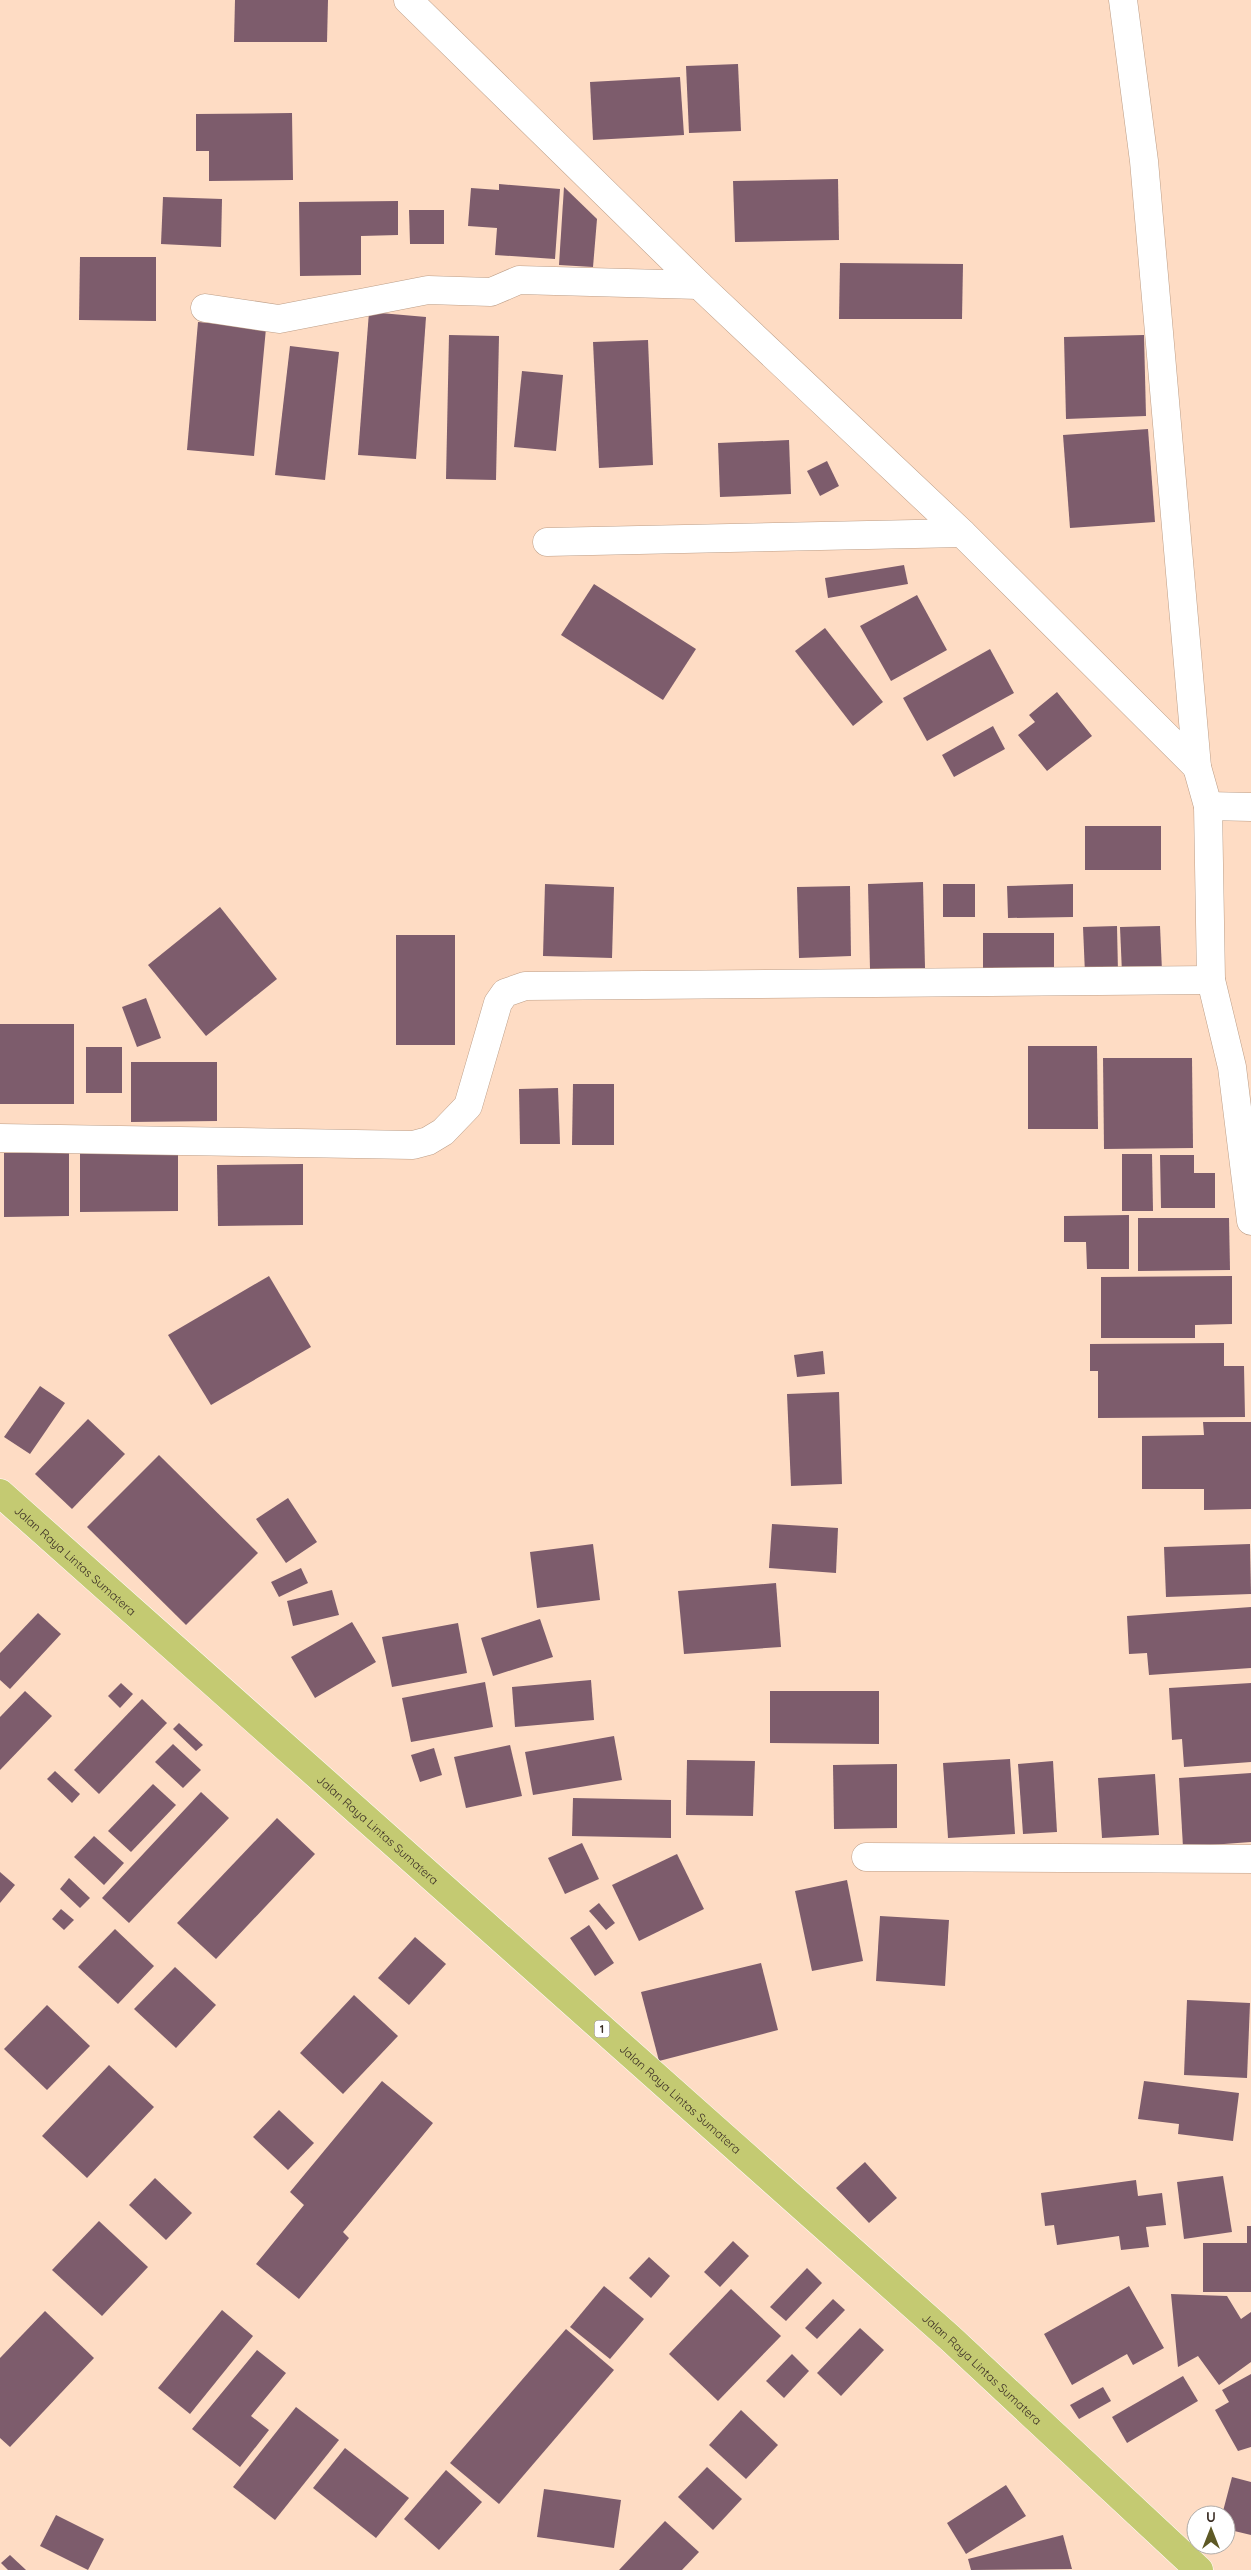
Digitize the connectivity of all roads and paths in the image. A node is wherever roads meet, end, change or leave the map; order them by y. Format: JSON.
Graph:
{"nodes":[{"id":1,"x":408,"y":0,"type":"edge"},
{"id":2,"x":1123,"y":0,"type":"edge"},
{"id":3,"x":699,"y":285,"type":"junction"},
{"id":4,"x":205,"y":308,"type":"dead end"},
{"id":5,"x":962,"y":533,"type":"junction"},
{"id":6,"x":547,"y":542,"type":"dead end"},
{"id":7,"x":1197,"y":767,"type":"junction"},
{"id":8,"x":1208,"y":806,"type":"junction"},
{"id":9,"x":1251,"y":807,"type":"edge"},
{"id":10,"x":1211,"y":980,"type":"junction"},
{"id":11,"x":0,"y":1138,"type":"edge"},
{"id":12,"x":1251,"y":1221,"type":"edge"},
{"id":13,"x":0,"y":1493,"type":"edge"},
{"id":14,"x":866,"y":1857,"type":"dead end"},
{"id":15,"x":1251,"y":1859,"type":"edge"},
{"id":16,"x":1199,"y":2570,"type":"edge"}],
"edges":[{"from":1,"to":3,"type":"street"},
{"from":2,"to":7,"type":"street"},
{"from":3,"to":4,"type":"street"},
{"from":3,"to":5,"type":"street"},
{"from":5,"to":6,"type":"street"},
{"from":5,"to":7,"type":"street"},
{"from":7,"to":8,"type":"street"},
{"from":8,"to":9,"type":"street"},
{"from":8,"to":10,"type":"street"},
{"from":10,"to":11,"type":"street"},
{"from":10,"to":12,"type":"street"},
{"from":13,"to":16,"type":"highway","name":"Jalan Raya Lintas Sumatera","number":"1"},
{"from":14,"to":15,"type":"street"}]}
